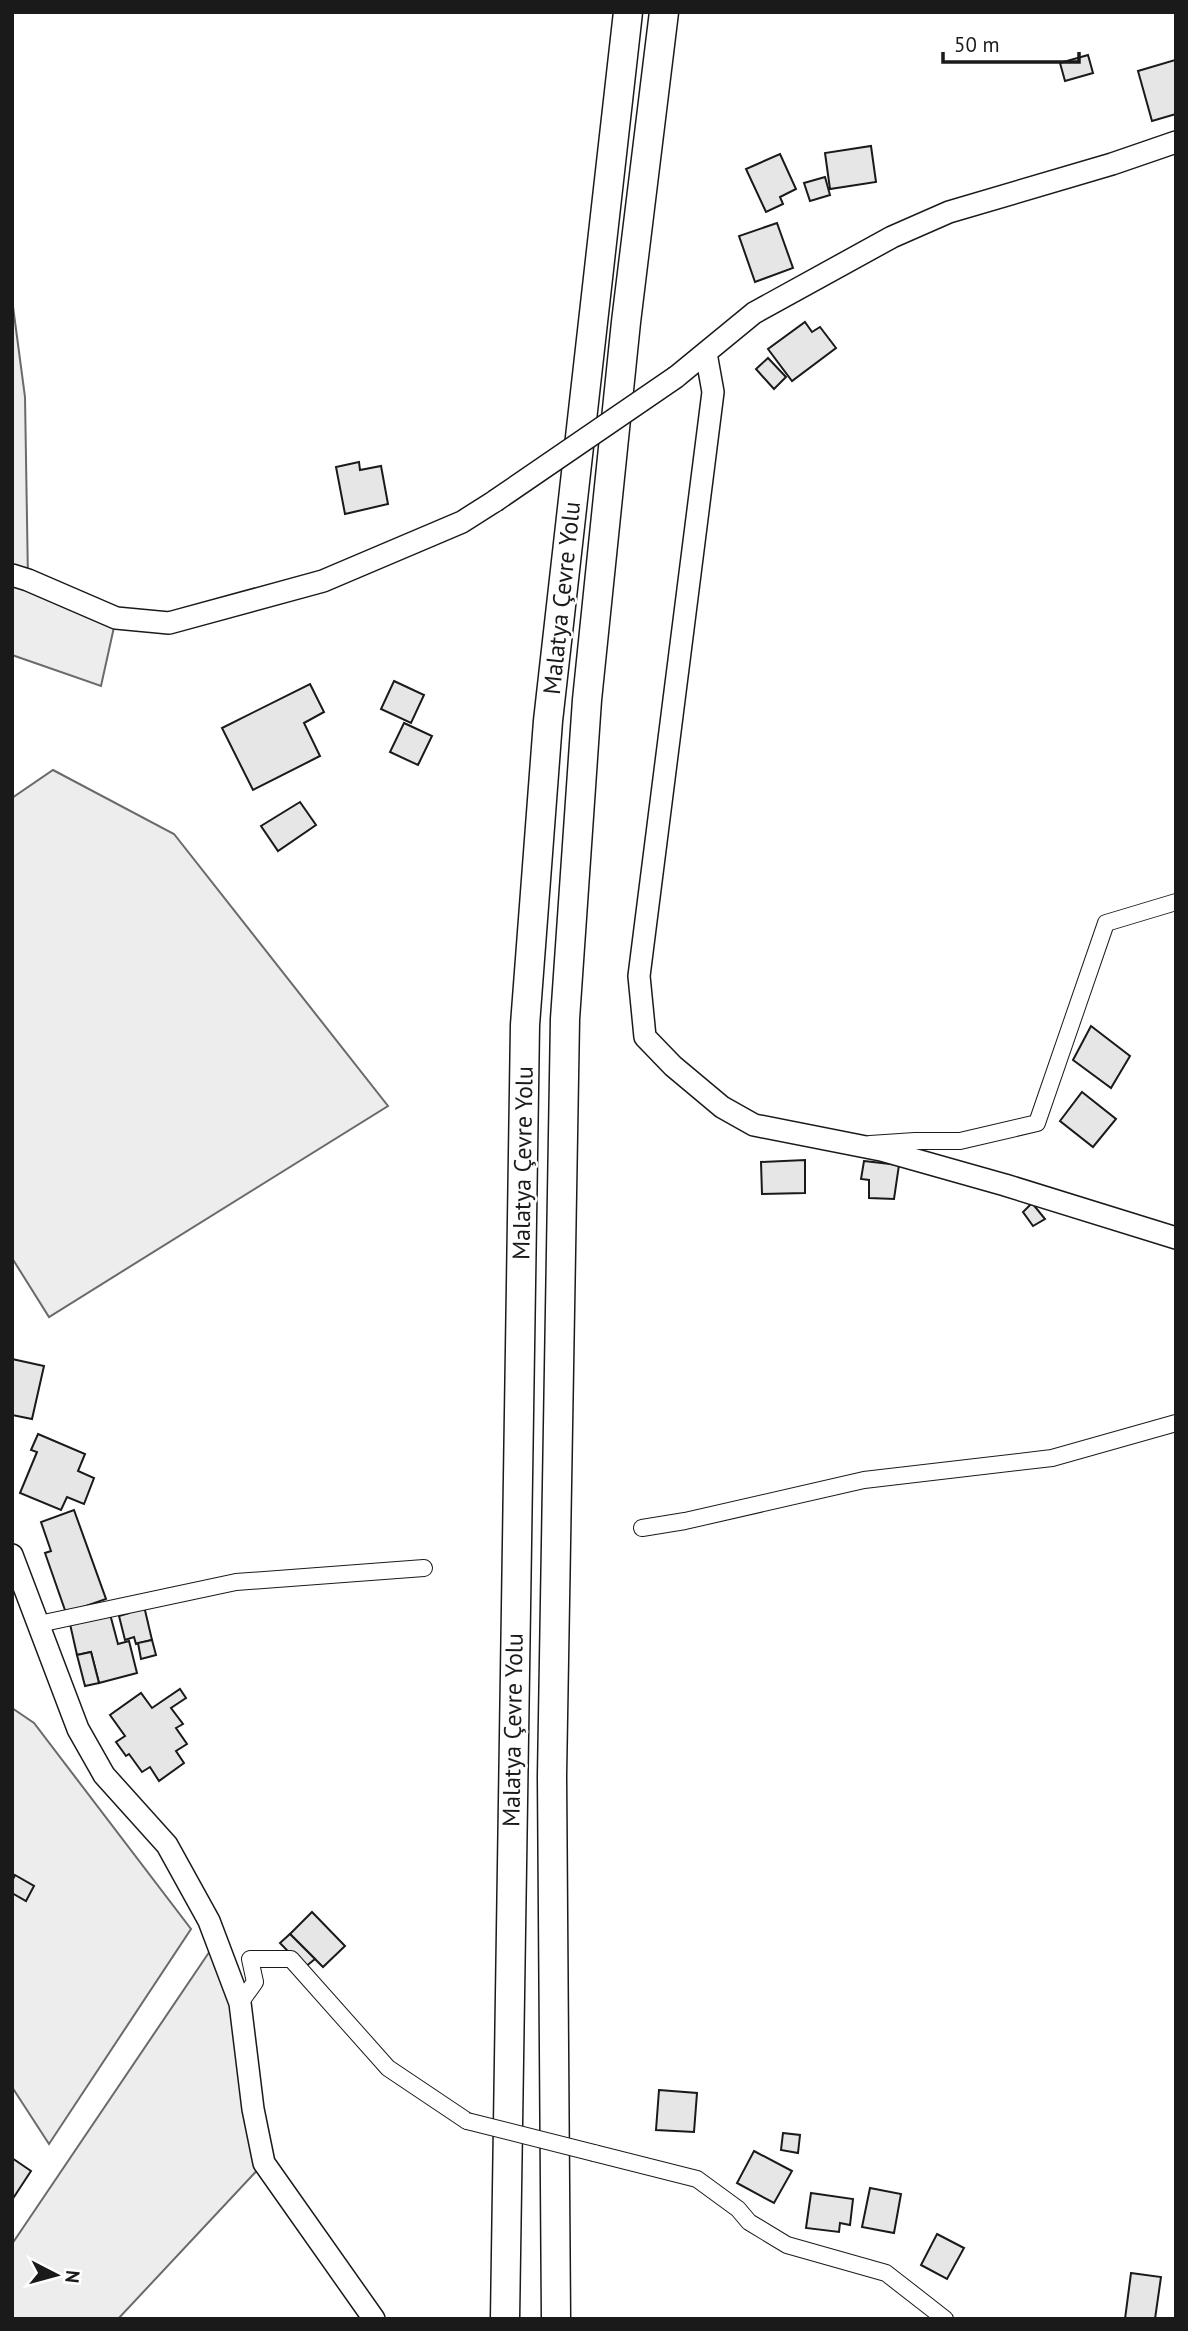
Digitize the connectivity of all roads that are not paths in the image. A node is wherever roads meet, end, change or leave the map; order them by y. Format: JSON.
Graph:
{"nodes":[{"id":1,"x":628,"y":12,"type":"edge"},
{"id":2,"x":664,"y":12,"type":"edge"},
{"id":3,"x":1176,"y":142,"type":"edge"},
{"id":4,"x":706,"y":353,"type":"junction"},
{"id":5,"x":12,"y":575,"type":"edge"},
{"id":6,"x":1176,"y":902,"type":"edge"},
{"id":7,"x":857,"y":1144,"type":"junction"},
{"id":8,"x":1176,"y":1238,"type":"edge"},
{"id":9,"x":1176,"y":1423,"type":"edge"},
{"id":10,"x":642,"y":1528,"type":"dead end"},
{"id":11,"x":12,"y":1555,"type":"edge"},
{"id":12,"x":424,"y":1568,"type":"dead end"},
{"id":13,"x":39,"y":1623,"type":"junction"},
{"id":14,"x":240,"y":2003,"type":"junction"},
{"id":15,"x":374,"y":2319,"type":"edge"},
{"id":16,"x":505,"y":2319,"type":"edge"},
{"id":17,"x":556,"y":2319,"type":"edge"},
{"id":18,"x":945,"y":2319,"type":"edge"}],
"edges":[{"from":1,"to":16,"type":"highway","name":"Malatya Çevre Yolu"},
{"from":2,"to":17,"type":"highway","name":"Malatya Çevre Yolu"},
{"from":3,"to":4,"type":"street"},
{"from":4,"to":5,"type":"street","bridge":true},
{"from":4,"to":7,"type":"street"},
{"from":6,"to":7,"type":"street"},
{"from":7,"to":8,"type":"street"},
{"from":9,"to":10,"type":"street"},
{"from":11,"to":13,"type":"street"},
{"from":12,"to":13,"type":"street"},
{"from":13,"to":14,"type":"street"},
{"from":14,"to":15,"type":"street"},
{"from":14,"to":18,"type":"street","bridge":true}]}
